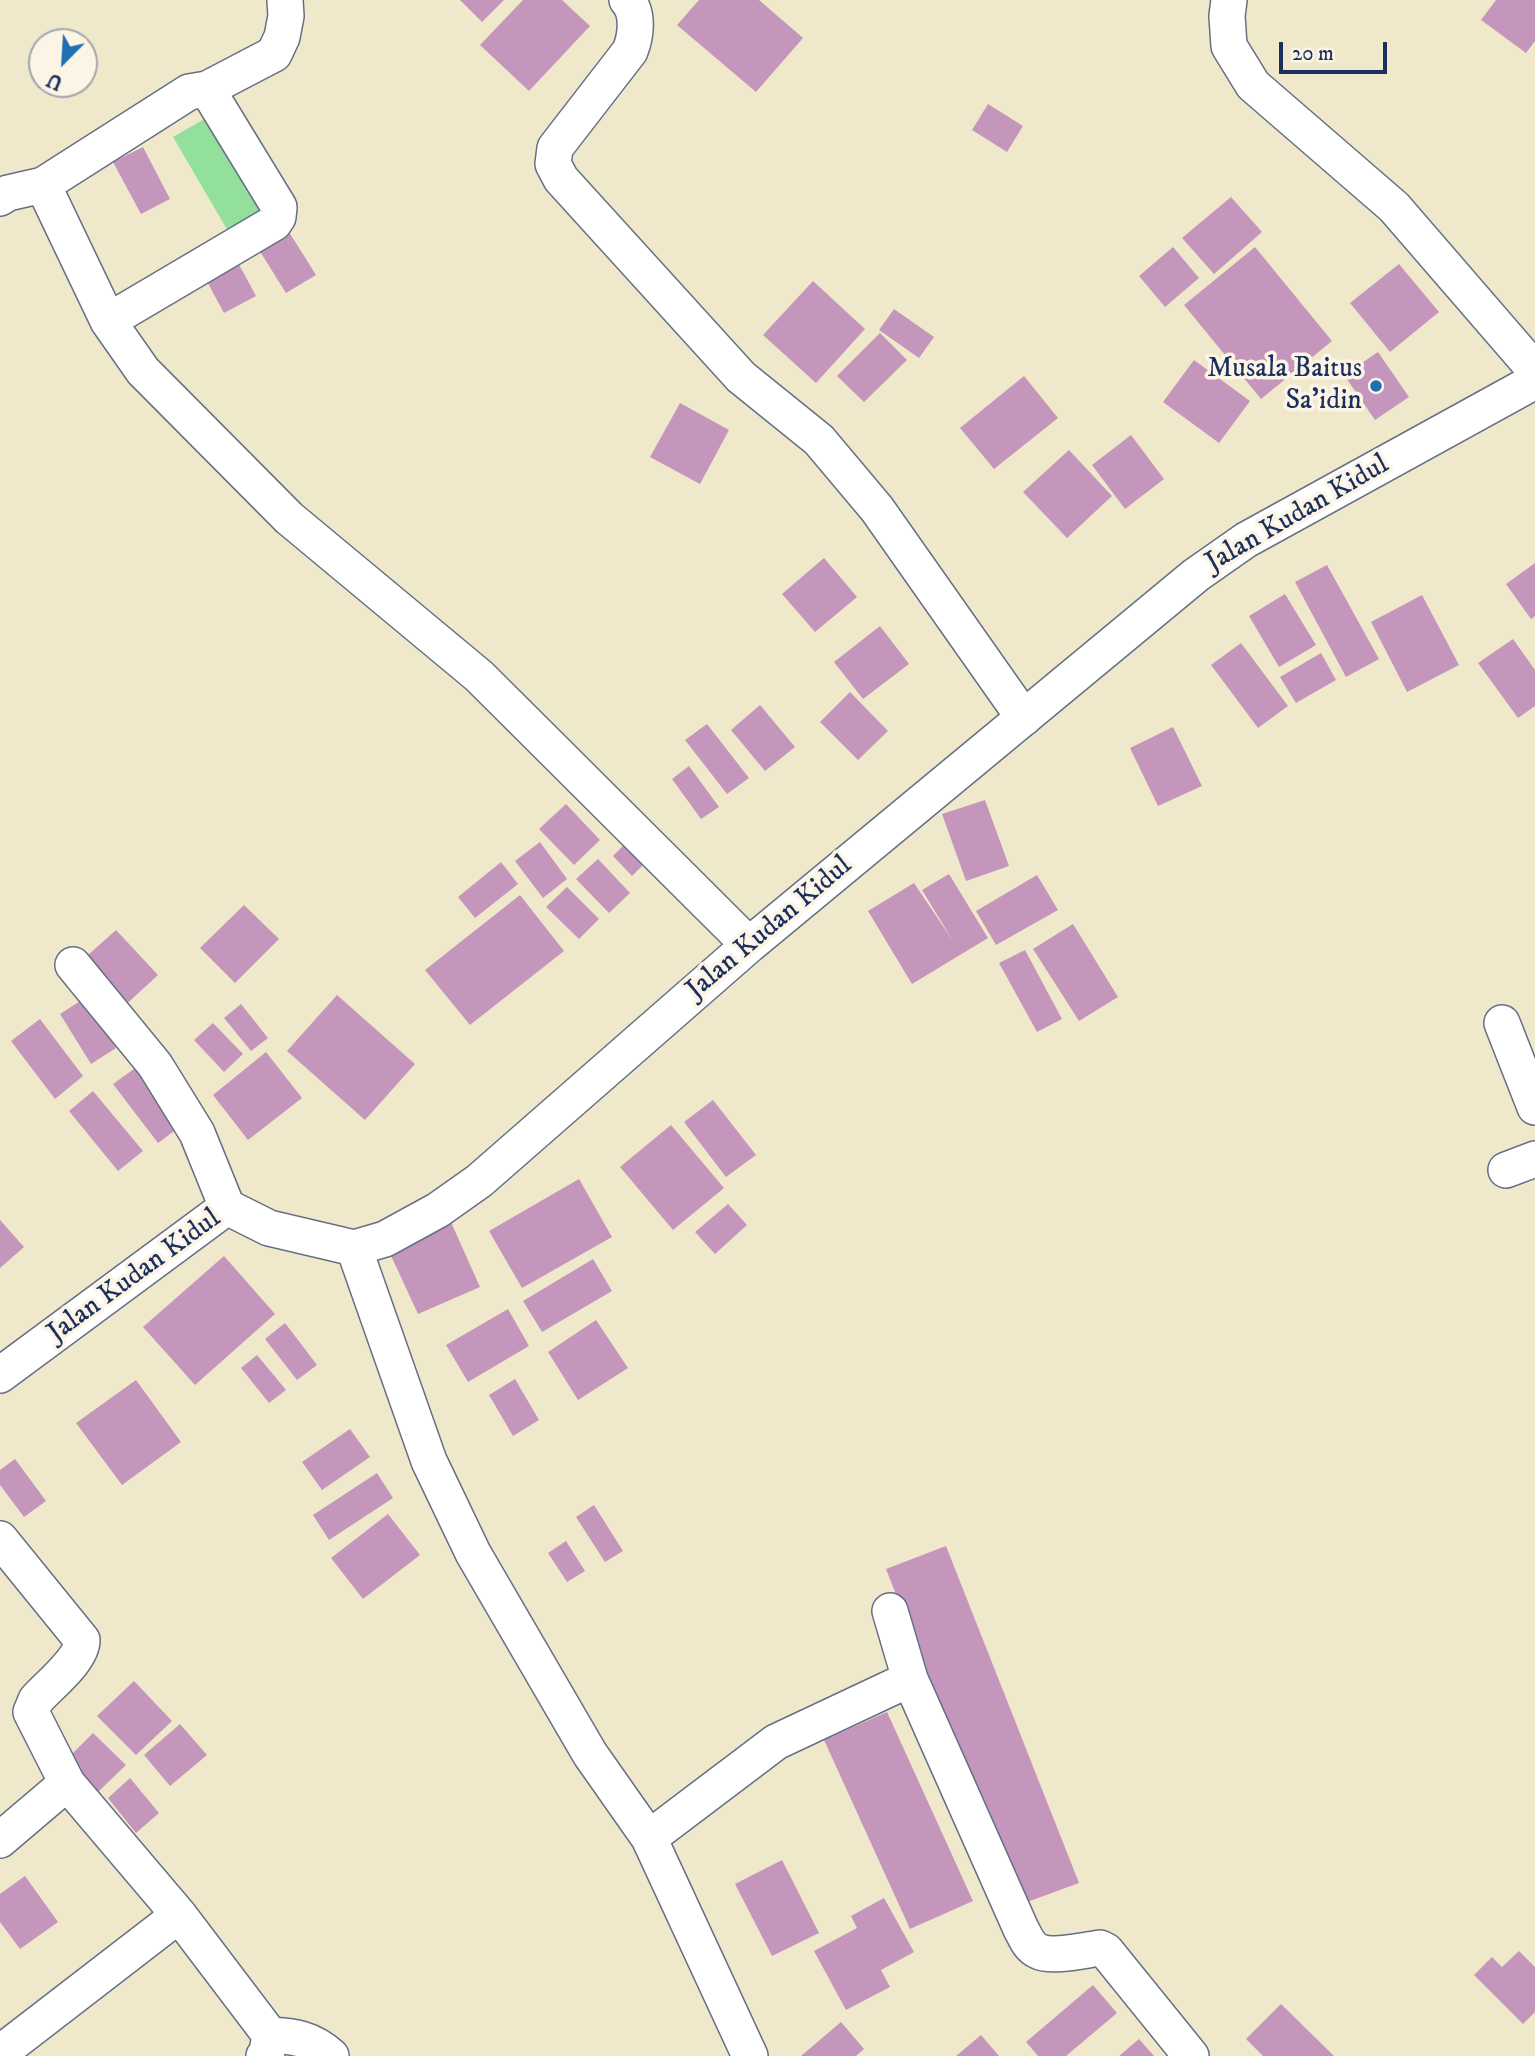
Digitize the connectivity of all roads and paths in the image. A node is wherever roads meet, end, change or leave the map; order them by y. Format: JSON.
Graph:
{"nodes":[{"id":1,"x":285,"y":0,"type":"edge"},
{"id":2,"x":627,"y":0,"type":"edge"},
{"id":3,"x":1229,"y":0,"type":"edge"},
{"id":4,"x":207,"y":89,"type":"junction"},
{"id":5,"x":43,"y":185,"type":"junction"},
{"id":6,"x":3,"y":192,"type":"edge"},
{"id":7,"x":108,"y":321,"type":"junction"},
{"id":8,"x":1535,"y":370,"type":"edge"},
{"id":9,"x":1535,"y":381,"type":"edge"},
{"id":10,"x":1024,"y":718,"type":"junction"},
{"id":11,"x":750,"y":945,"type":"junction"},
{"id":12,"x":73,"y":965,"type":"dead end"},
{"id":13,"x":1502,"y":1023,"type":"dead end"},
{"id":14,"x":1535,"y":1107,"type":"edge"},
{"id":15,"x":227,"y":1208,"type":"junction"},
{"id":16,"x":354,"y":1248,"type":"junction"},
{"id":17,"x":0,"y":1375,"type":"edge"},
{"id":18,"x":0,"y":1539,"type":"edge"},
{"id":19,"x":890,"y":1611,"type":"dead end"},
{"id":20,"x":911,"y":1679,"type":"junction"},
{"id":21,"x":66,"y":1783,"type":"junction"},
{"id":22,"x":649,"y":1838,"type":"junction"},
{"id":23,"x":0,"y":1840,"type":"edge"},
{"id":24,"x":180,"y":1915,"type":"junction"},
{"id":25,"x":267,"y":2046,"type":"edge"},
{"id":26,"x":0,"y":2053,"type":"edge"},
{"id":27,"x":331,"y":2056,"type":"edge"},
{"id":28,"x":750,"y":2056,"type":"edge"},
{"id":29,"x":1191,"y":2056,"type":"edge"}],
"edges":[{"from":1,"to":4,"type":"street"},
{"from":2,"to":10,"type":"street"},
{"from":3,"to":8,"type":"street"},
{"from":4,"to":5,"type":"street"},
{"from":4,"to":7,"type":"street"},
{"from":5,"to":6,"type":"street"},
{"from":5,"to":7,"type":"street"},
{"from":7,"to":11,"type":"street"},
{"from":9,"to":10,"type":"street","name":"Jalan Kudan Kidul"},
{"from":10,"to":11,"type":"street","name":"Jalan Kudan Kidul"},
{"from":11,"to":16,"type":"street","name":"Jalan Kudan Kidul"},
{"from":12,"to":15,"type":"street"},
{"from":13,"to":14,"type":"street"},
{"from":15,"to":16,"type":"street","name":"Jalan Kudan Kidul"},
{"from":15,"to":17,"type":"street","name":"Jalan Kudan Kidul"},
{"from":16,"to":22,"type":"street"},
{"from":18,"to":21,"type":"street"},
{"from":19,"to":20,"type":"street"},
{"from":20,"to":22,"type":"street"},
{"from":20,"to":29,"type":"street"},
{"from":21,"to":23,"type":"street"},
{"from":21,"to":24,"type":"street"},
{"from":22,"to":28,"type":"street"},
{"from":24,"to":25,"type":"street"},
{"from":24,"to":26,"type":"street"},
{"from":25,"to":27,"type":"street"}]}
